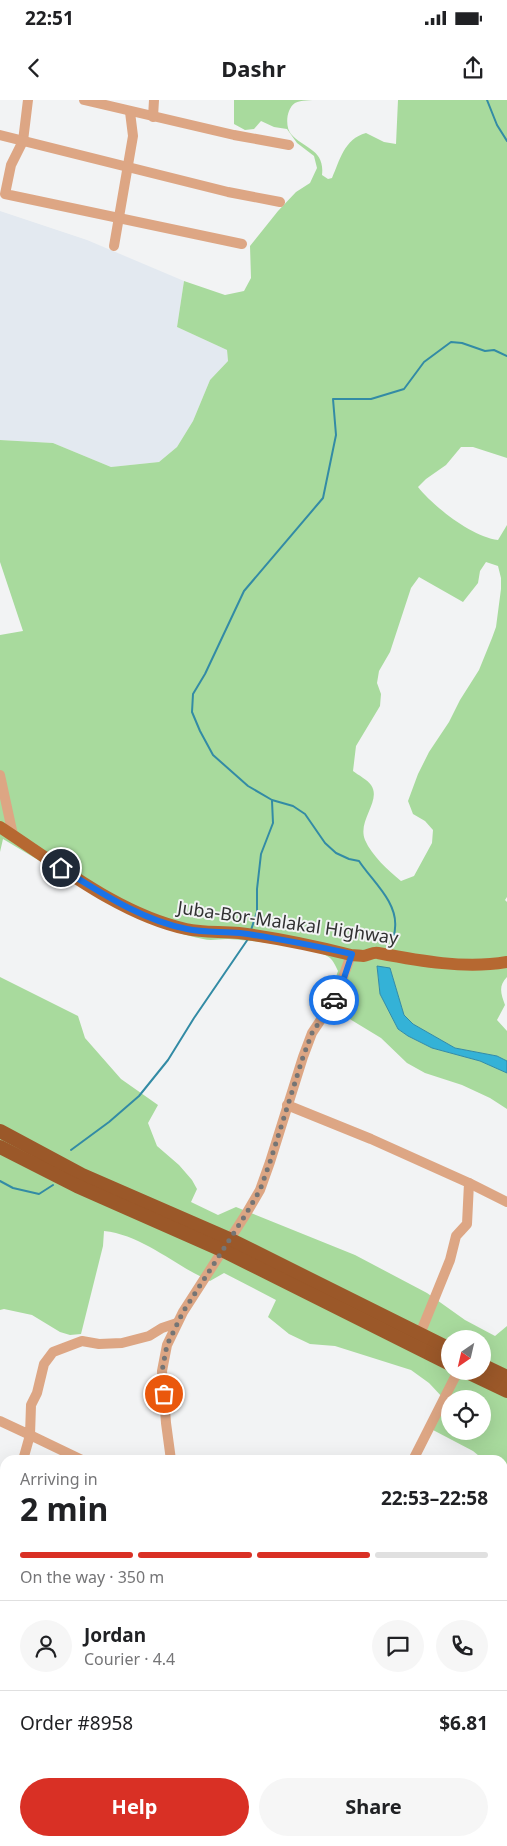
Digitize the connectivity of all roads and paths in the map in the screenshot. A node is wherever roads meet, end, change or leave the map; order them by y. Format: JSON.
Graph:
{"nodes":[{"id":1,"x":28,"y":100,"type":"edge"},
{"id":2,"x":84,"y":100,"type":"edge"},
{"id":3,"x":154,"y":100,"type":"edge"},
{"id":4,"x":130,"y":112,"type":"junction"},
{"id":5,"x":153,"y":117,"type":"junction"},
{"id":6,"x":0,"y":135,"type":"edge"},
{"id":7,"x":23,"y":141,"type":"junction"},
{"id":8,"x":289,"y":145,"type":"dead end"},
{"id":9,"x":129,"y":166,"type":"junction"},
{"id":10,"x":280,"y":202,"type":"dead end"},
{"id":11,"x":119,"y":217,"type":"junction"},
{"id":12,"x":242,"y":244,"type":"dead end"},
{"id":13,"x":114,"y":246,"type":"dead end"},
{"id":14,"x":0,"y":775,"type":"edge"},
{"id":15,"x":0,"y":827,"type":"edge"},
{"id":16,"x":13,"y":835,"type":"junction"},
{"id":17,"x":352,"y":954,"type":"junction"},
{"id":18,"x":507,"y":962,"type":"edge"},
{"id":19,"x":287,"y":1105,"type":"junction"},
{"id":20,"x":0,"y":1131,"type":"edge"},
{"id":21,"x":0,"y":1147,"type":"edge"},
{"id":22,"x":469,"y":1183,"type":"junction"},
{"id":23,"x":507,"y":1202,"type":"edge"},
{"id":24,"x":226,"y":1245,"type":"junction"},
{"id":25,"x":177,"y":1323,"type":"junction"},
{"id":26,"x":420,"y":1334,"type":"junction"},
{"id":27,"x":441,"y":1345,"type":"edge"},
{"id":28,"x":441,"y":1359,"type":"edge"},
{"id":29,"x":491,"y":1369,"type":"edge"},
{"id":30,"x":507,"y":1377,"type":"edge"},
{"id":31,"x":454,"y":1380,"type":"edge"},
{"id":32,"x":483,"y":1380,"type":"edge"},
{"id":33,"x":507,"y":1392,"type":"edge"},
{"id":34,"x":0,"y":1421,"type":"edge"},
{"id":35,"x":30,"y":1435,"type":"junction"},
{"id":36,"x":24,"y":1455,"type":"edge"},
{"id":37,"x":72,"y":1455,"type":"edge"},
{"id":38,"x":171,"y":1455,"type":"edge"},
{"id":39,"x":416,"y":1455,"type":"edge"}],
"edges":[{"from":1,"to":7,"type":"street"},
{"from":2,"to":4,"type":"street"},
{"from":3,"to":5,"type":"street"},
{"from":4,"to":5,"type":"street"},
{"from":4,"to":9,"type":"street"},
{"from":5,"to":8,"type":"street"},
{"from":6,"to":7,"type":"street"},
{"from":7,"to":9,"type":"street"},
{"from":7,"to":11,"type":"street"},
{"from":9,"to":10,"type":"street"},
{"from":9,"to":11,"type":"street"},
{"from":11,"to":12,"type":"street"},
{"from":11,"to":13,"type":"street"},
{"from":14,"to":16,"type":"street"},
{"from":15,"to":16,"type":"main road","name":"Juba-Bor-Malakal Highway"},
{"from":16,"to":17,"type":"main road","name":"Juba-Bor-Malakal Highway"},
{"from":17,"to":18,"type":"main road","name":"Juba-Bor-Malakal Highway"},
{"from":17,"to":19,"type":"street"},
{"from":19,"to":22,"type":"street"},
{"from":19,"to":24,"type":"street"},
{"from":20,"to":24,"type":"highway"},
{"from":21,"to":24,"type":"highway"},
{"from":22,"to":23,"type":"street"},
{"from":22,"to":26,"type":"street"},
{"from":24,"to":25,"type":"street"},
{"from":24,"to":26,"type":"highway"},
{"from":24,"to":28,"type":"highway"},
{"from":25,"to":35,"type":"street"},
{"from":25,"to":38,"type":"street"},
{"from":26,"to":27,"type":"highway"},
{"from":29,"to":30,"type":"highway"},
{"from":31,"to":39,"type":"street"},
{"from":32,"to":33,"type":"highway"},
{"from":34,"to":35,"type":"street"},
{"from":35,"to":36,"type":"street"},
{"from":35,"to":37,"type":"street"}]}
